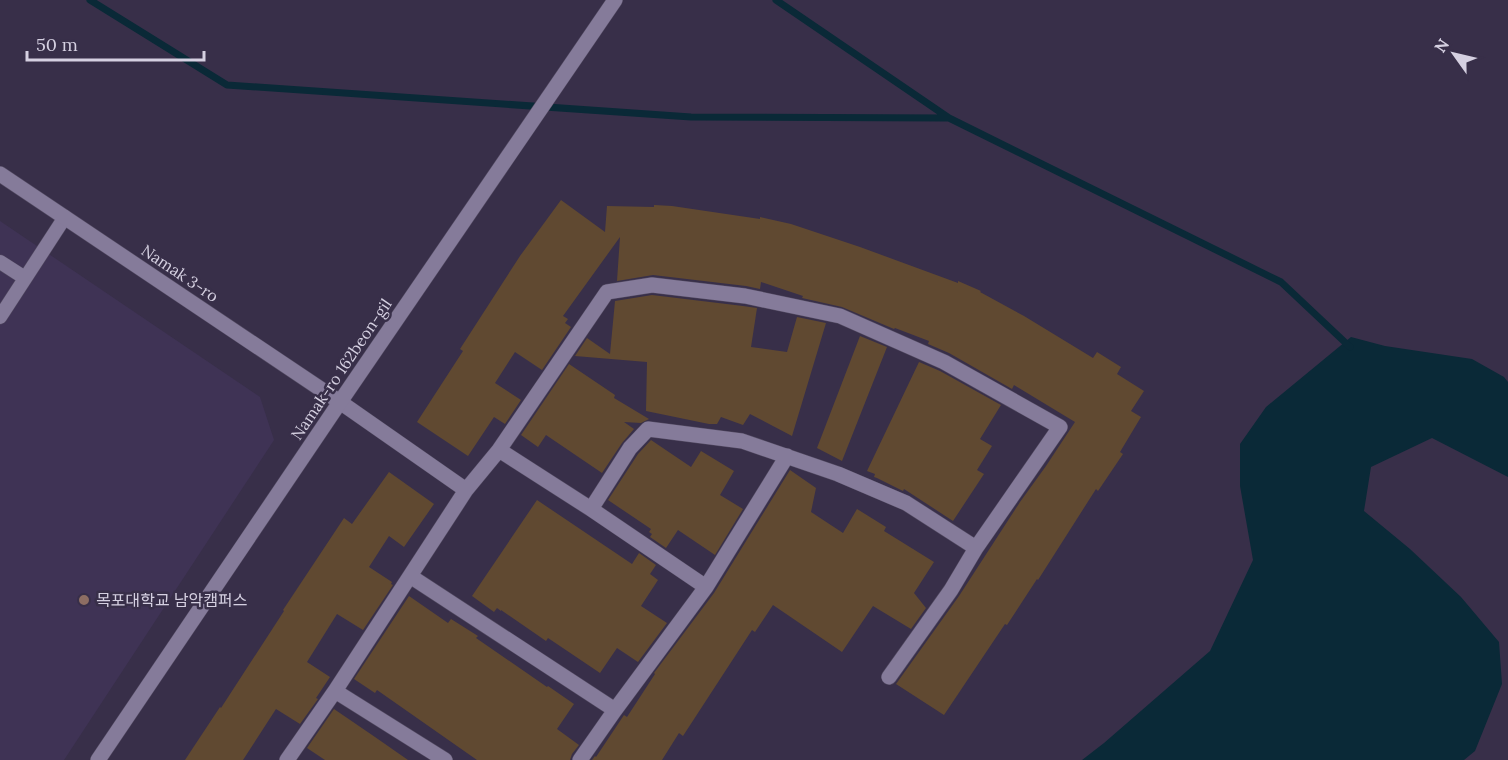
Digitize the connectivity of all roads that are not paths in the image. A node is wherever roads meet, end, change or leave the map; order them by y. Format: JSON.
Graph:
{"nodes":[{"id":1,"x":615,"y":0,"type":"edge"},
{"id":2,"x":0,"y":174,"type":"edge"},
{"id":3,"x":65,"y":217,"type":"junction"},
{"id":4,"x":0,"y":262,"type":"edge"},
{"id":5,"x":25,"y":278,"type":"junction"},
{"id":6,"x":0,"y":317,"type":"edge"},
{"id":7,"x":340,"y":402,"type":"junction"},
{"id":8,"x":499,"y":450,"type":"junction"},
{"id":9,"x":787,"y":456,"type":"junction"},
{"id":10,"x":466,"y":490,"type":"junction"},
{"id":11,"x":591,"y":509,"type":"junction"},
{"id":12,"x":976,"y":548,"type":"junction"},
{"id":13,"x":410,"y":576,"type":"junction"},
{"id":14,"x":706,"y":587,"type":"junction"},
{"id":15,"x":889,"y":677,"type":"dead end"},
{"id":16,"x":335,"y":691,"type":"junction"},
{"id":17,"x":615,"y":710,"type":"junction"},
{"id":18,"x":98,"y":760,"type":"edge"},
{"id":19,"x":287,"y":760,"type":"edge"},
{"id":20,"x":445,"y":760,"type":"edge"},
{"id":21,"x":580,"y":760,"type":"edge"}],
"edges":[{"from":1,"to":7,"type":"street","name":"Namak-ro 162beon-gil"},
{"from":2,"to":3,"type":"street","name":"Namak 3-ro"},
{"from":3,"to":5,"type":"lane"},
{"from":3,"to":7,"type":"street","name":"Namak 3-ro"},
{"from":4,"to":5,"type":"lane"},
{"from":5,"to":6,"type":"lane"},
{"from":7,"to":10,"type":"street","name":"Namak 3-ro"},
{"from":7,"to":18,"type":"street","name":"Namak-ro 162beon-gil"},
{"from":8,"to":10,"type":"street"},
{"from":8,"to":11,"type":"street"},
{"from":8,"to":12,"type":"street"},
{"from":9,"to":11,"type":"street"},
{"from":9,"to":12,"type":"street"},
{"from":9,"to":14,"type":"street"},
{"from":10,"to":13,"type":"street"},
{"from":11,"to":14,"type":"street"},
{"from":12,"to":15,"type":"street"},
{"from":13,"to":16,"type":"street"},
{"from":13,"to":17,"type":"street"},
{"from":14,"to":17,"type":"street"},
{"from":16,"to":19,"type":"street"},
{"from":16,"to":20,"type":"street"},
{"from":17,"to":21,"type":"street"}]}
